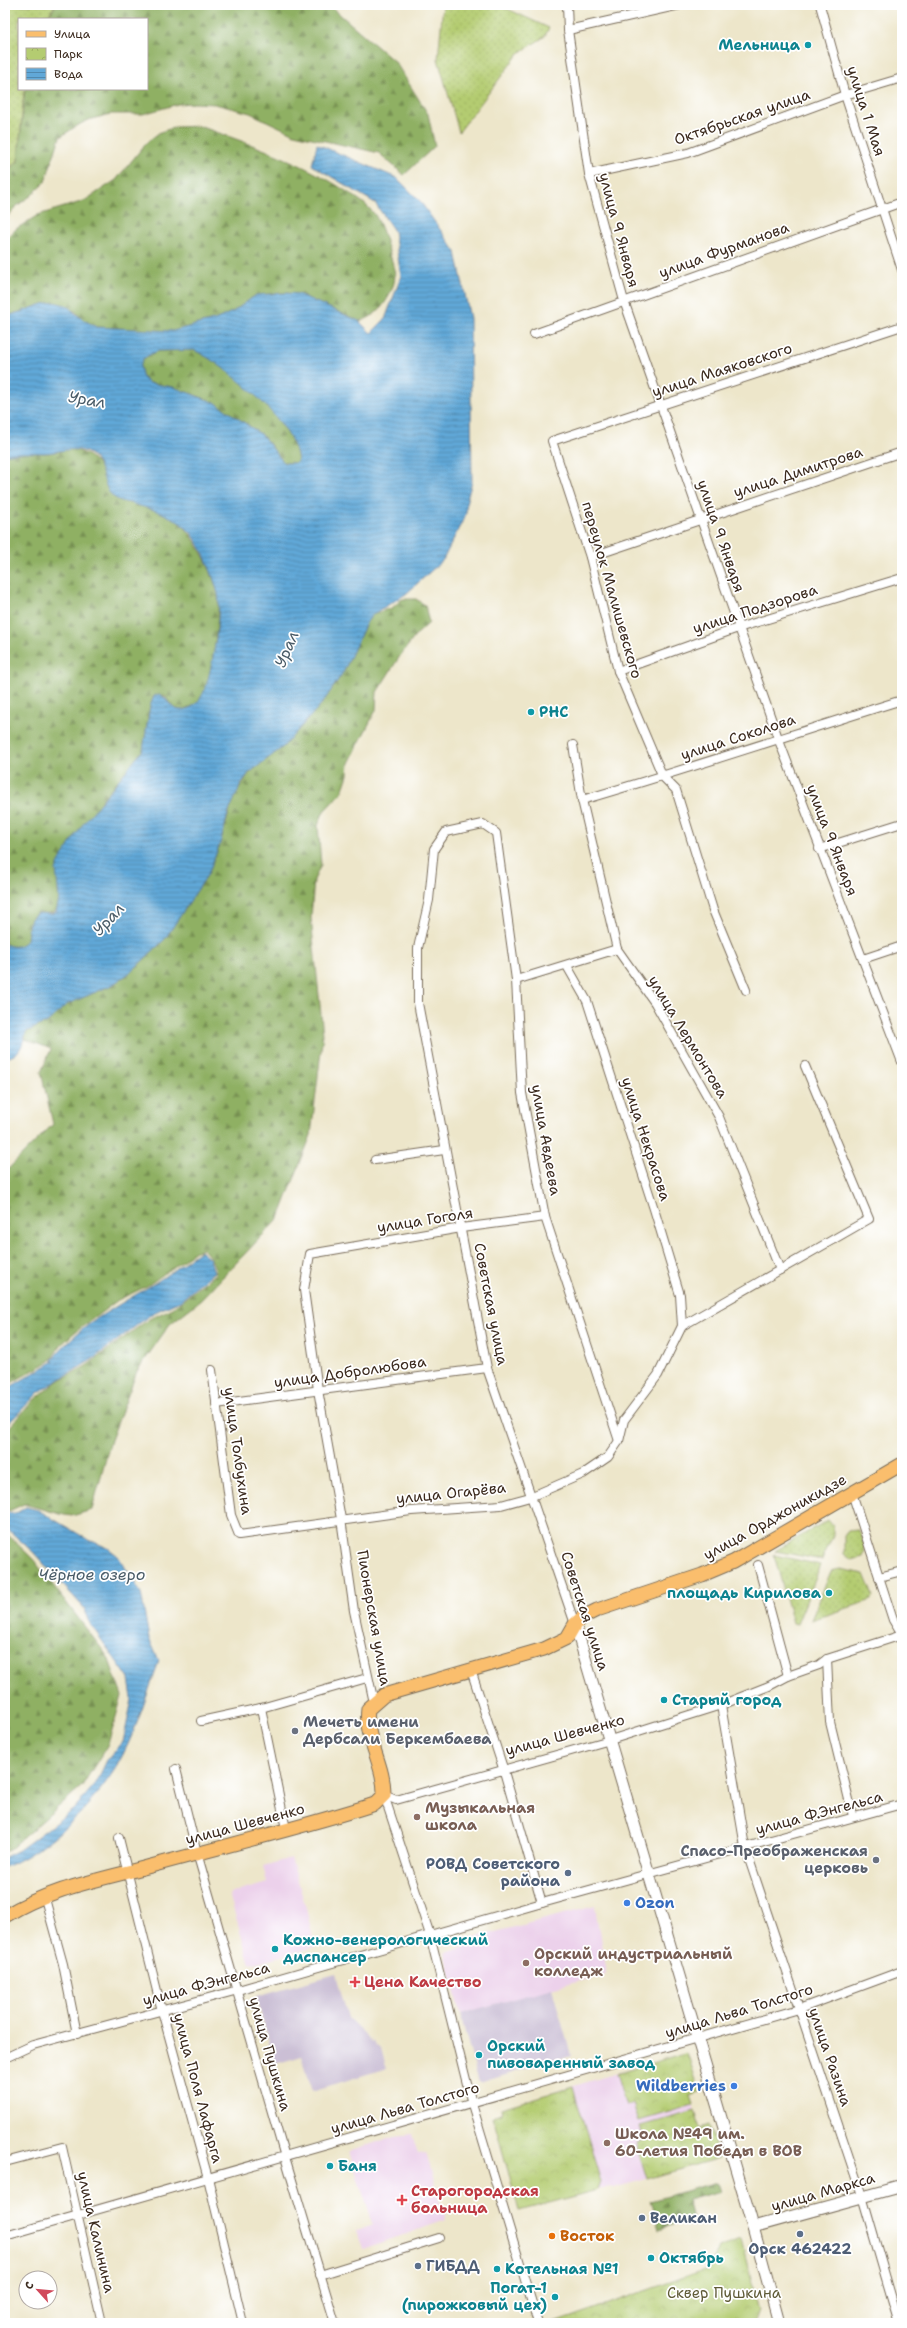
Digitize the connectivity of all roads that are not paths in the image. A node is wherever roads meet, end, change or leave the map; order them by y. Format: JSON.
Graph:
{"nodes":[{"id":1,"x":567,"y":5,"type":"edge"},
{"id":2,"x":680,"y":5,"type":"edge"},
{"id":3,"x":820,"y":5,"type":"edge"},
{"id":4,"x":568,"y":30,"type":"junction"},
{"id":5,"x":902,"y":78,"type":"edge"},
{"id":6,"x":845,"y":95,"type":"junction"},
{"id":7,"x":589,"y":174,"type":"junction"},
{"id":8,"x":902,"y":202,"type":"edge"},
{"id":9,"x":883,"y":208,"type":"junction"},
{"id":10,"x":902,"y":270,"type":"edge"},
{"id":11,"x":624,"y":301,"type":"junction"},
{"id":12,"x":902,"y":326,"type":"edge"},
{"id":13,"x":534,"y":334,"type":"dead end"},
{"id":14,"x":661,"y":405,"type":"junction"},
{"id":15,"x":552,"y":441,"type":"joint"},
{"id":16,"x":902,"y":452,"type":"edge"},
{"id":17,"x":701,"y":519,"type":"junction"},
{"id":18,"x":590,"y":558,"type":"junction"},
{"id":19,"x":902,"y":578,"type":"edge"},
{"id":20,"x":738,"y":628,"type":"junction"},
{"id":21,"x":618,"y":671,"type":"junction"},
{"id":22,"x":902,"y":700,"type":"edge"},
{"id":23,"x":778,"y":738,"type":"junction"},
{"id":24,"x":573,"y":745,"type":"dead end"},
{"id":25,"x":663,"y":777,"type":"junction"},
{"id":26,"x":582,"y":800,"type":"junction"},
{"id":27,"x":902,"y":823,"type":"edge"},
{"id":28,"x":496,"y":833,"type":"joint"},
{"id":29,"x":819,"y":849,"type":"junction"},
{"id":30,"x":902,"y":946,"type":"edge"},
{"id":31,"x":617,"y":949,"type":"junction"},
{"id":32,"x":863,"y":959,"type":"junction"},
{"id":33,"x":566,"y":966,"type":"junction"},
{"id":34,"x":516,"y":980,"type":"junction"},
{"id":35,"x":746,"y":990,"type":"dead end"},
{"id":36,"x":902,"y":1062,"type":"edge"},
{"id":37,"x":805,"y":1066,"type":"dead end"},
{"id":38,"x":444,"y":1150,"type":"junction"},
{"id":39,"x":375,"y":1160,"type":"dead end"},
{"id":40,"x":545,"y":1217,"type":"junction"},
{"id":41,"x":461,"y":1228,"type":"junction"},
{"id":42,"x":310,"y":1254,"type":"joint"},
{"id":43,"x":780,"y":1270,"type":"junction"},
{"id":44,"x":682,"y":1326,"type":"junction"},
{"id":45,"x":486,"y":1368,"type":"junction"},
{"id":46,"x":212,"y":1370,"type":"dead end"},
{"id":47,"x":318,"y":1390,"type":"junction"},
{"id":48,"x":216,"y":1404,"type":"junction"},
{"id":49,"x":619,"y":1441,"type":"junction"},
{"id":50,"x":902,"y":1464,"type":"edge"},
{"id":51,"x":852,"y":1493,"type":"junction"},
{"id":52,"x":530,"y":1497,"type":"junction"},
{"id":53,"x":341,"y":1519,"type":"junction"},
{"id":54,"x":239,"y":1535,"type":"joint"},
{"id":55,"x":758,"y":1565,"type":"dead end"},
{"id":56,"x":902,"y":1571,"type":"edge"},
{"id":57,"x":879,"y":1577,"type":"junction"},
{"id":58,"x":575,"y":1624,"type":"junction"},
{"id":59,"x":902,"y":1635,"type":"edge"},
{"id":60,"x":827,"y":1660,"type":"junction"},
{"id":61,"x":471,"y":1670,"type":"junction"},
{"id":62,"x":788,"y":1676,"type":"junction"},
{"id":63,"x":367,"y":1678,"type":"junction"},
{"id":64,"x":374,"y":1703,"type":"junction"},
{"id":65,"x":721,"y":1705,"type":"junction"},
{"id":66,"x":261,"y":1708,"type":"junction"},
{"id":67,"x":201,"y":1721,"type":"dead end"},
{"id":68,"x":610,"y":1740,"type":"junction"},
{"id":69,"x":503,"y":1768,"type":"junction"},
{"id":70,"x":176,"y":1769,"type":"dead end"},
{"id":71,"x":384,"y":1795,"type":"junction"},
{"id":72,"x":902,"y":1804,"type":"edge"},
{"id":73,"x":853,"y":1816,"type":"junction"},
{"id":74,"x":286,"y":1830,"type":"junction"},
{"id":75,"x":119,"y":1838,"type":"dead end"},
{"id":76,"x":745,"y":1848,"type":"junction"},
{"id":77,"x":197,"y":1853,"type":"junction"},
{"id":78,"x":128,"y":1872,"type":"junction"},
{"id":79,"x":648,"y":1873,"type":"junction"},
{"id":80,"x":44,"y":1895,"type":"junction"},
{"id":81,"x":542,"y":1902,"type":"junction"},
{"id":82,"x":5,"y":1916,"type":"edge"},
{"id":83,"x":430,"y":1935,"type":"junction"},
{"id":84,"x":902,"y":1971,"type":"edge"},
{"id":85,"x":238,"y":1990,"type":"junction"},
{"id":86,"x":799,"y":2009,"type":"junction"},
{"id":87,"x":162,"y":2011,"type":"junction"},
{"id":88,"x":77,"y":2034,"type":"junction"},
{"id":89,"x":697,"y":2038,"type":"junction"},
{"id":90,"x":5,"y":2058,"type":"edge"},
{"id":91,"x":472,"y":2104,"type":"junction"},
{"id":92,"x":284,"y":2157,"type":"junction"},
{"id":93,"x":5,"y":2162,"type":"edge"},
{"id":94,"x":208,"y":2178,"type":"junction"},
{"id":95,"x":902,"y":2186,"type":"edge"},
{"id":96,"x":862,"y":2196,"type":"junction"},
{"id":97,"x":79,"y":2215,"type":"junction"},
{"id":98,"x":753,"y":2227,"type":"junction"},
{"id":99,"x":5,"y":2236,"type":"edge"},
{"id":100,"x":439,"y":2238,"type":"dead end"},
{"id":101,"x":320,"y":2275,"type":"junction"},
{"id":102,"x":102,"y":2323,"type":"edge"},
{"id":103,"x":243,"y":2323,"type":"edge"},
{"id":104,"x":335,"y":2323,"type":"edge"},
{"id":105,"x":538,"y":2323,"type":"edge"},
{"id":106,"x":779,"y":2323,"type":"edge"},
{"id":107,"x":899,"y":2323,"type":"edge"}],
"edges":[{"from":1,"to":4,"type":"street","name":"улица 9 Января"},
{"from":2,"to":4,"type":"street"},
{"from":3,"to":6,"type":"street","name":"улица 1 Мая"},
{"from":4,"to":7,"type":"street","name":"улица 9 Января"},
{"from":5,"to":6,"type":"street","name":"Октябрьская улица"},
{"from":6,"to":7,"type":"street","name":"Октябрьская улица"},
{"from":6,"to":9,"type":"street","name":"улица 1 Мая"},
{"from":7,"to":11,"type":"street","name":"улица 9 Января"},
{"from":8,"to":9,"type":"street","name":"улица Фурманова"},
{"from":9,"to":10,"type":"street","name":"улица 1 Мая"},
{"from":9,"to":11,"type":"street","name":"улица Фурманова"},
{"from":11,"to":13,"type":"street","name":"улица Фурманова"},
{"from":11,"to":14,"type":"street","name":"улица 9 Января"},
{"from":12,"to":14,"type":"street","name":"улица Маяковского"},
{"from":14,"to":15,"type":"street","name":"улица Маяковского"},
{"from":14,"to":17,"type":"street","name":"улица 9 Января"},
{"from":15,"to":18,"type":"street","name":"переулок Малишевского"},
{"from":16,"to":17,"type":"street","name":"улица Димитрова"},
{"from":17,"to":18,"type":"street","name":"улица Димитрова"},
{"from":17,"to":20,"type":"street","name":"улица 9 Января"},
{"from":18,"to":21,"type":"street","name":"переулок Малишевского"},
{"from":19,"to":20,"type":"street","name":"улица Подзорова"},
{"from":20,"to":21,"type":"street","name":"улица Подзорова"},
{"from":20,"to":23,"type":"street","name":"улица 9 Января"},
{"from":21,"to":25,"type":"street","name":"переулок Малишевского"},
{"from":22,"to":23,"type":"street","name":"улица Соколова"},
{"from":23,"to":25,"type":"street","name":"улица Соколова"},
{"from":23,"to":29,"type":"street","name":"улица 9 Января"},
{"from":24,"to":26,"type":"street","name":"улица Лермонтова"},
{"from":25,"to":26,"type":"street","name":"улица Соколова"},
{"from":25,"to":35,"type":"street","name":"переулок Малишевского"},
{"from":26,"to":31,"type":"street","name":"улица Лермонтова"},
{"from":27,"to":29,"type":"street"},
{"from":28,"to":34,"type":"street","name":"улица Авдеева"},
{"from":28,"to":38,"type":"street","name":"Советская улица"},
{"from":29,"to":32,"type":"street","name":"улица 9 Января"},
{"from":30,"to":32,"type":"street"},
{"from":31,"to":33,"type":"street"},
{"from":31,"to":43,"type":"street","name":"улица Лермонтова"},
{"from":32,"to":36,"type":"street","name":"улица 9 Января"},
{"from":33,"to":34,"type":"street"},
{"from":33,"to":44,"type":"street","name":"улица Некрасова"},
{"from":34,"to":40,"type":"street","name":"улица Авдеева"},
{"from":37,"to":43,"type":"street"},
{"from":38,"to":39,"type":"street"},
{"from":38,"to":41,"type":"street","name":"Советская улица"},
{"from":40,"to":41,"type":"street","name":"улица Гоголя"},
{"from":40,"to":49,"type":"street","name":"улица Авдеева"},
{"from":41,"to":42,"type":"street","name":"улица Гоголя"},
{"from":41,"to":45,"type":"street","name":"Советская улица"},
{"from":42,"to":47,"type":"street","name":"Пионерская улица"},
{"from":43,"to":44,"type":"street"},
{"from":44,"to":49,"type":"street","name":"улица Огарёва"},
{"from":45,"to":47,"type":"street","name":"улица Добролюбова"},
{"from":45,"to":52,"type":"street","name":"Советская улица"},
{"from":46,"to":48,"type":"street","name":"улица Толбухина"},
{"from":47,"to":48,"type":"street","name":"улица Добролюбова"},
{"from":47,"to":53,"type":"street","name":"Пионерская улица"},
{"from":48,"to":54,"type":"street","name":"улица Толбухина"},
{"from":49,"to":52,"type":"street","name":"улица Огарёва"},
{"from":50,"to":51,"type":"main road","name":"улица Орджоникидзе"},
{"from":51,"to":57,"type":"street"},
{"from":51,"to":58,"type":"main road","name":"улица Орджоникидзе"},
{"from":52,"to":53,"type":"street","name":"улица Огарёва"},
{"from":52,"to":58,"type":"street","name":"Советская улица"},
{"from":53,"to":54,"type":"street","name":"улица Огарёва"},
{"from":53,"to":63,"type":"street","name":"Пионерская улица"},
{"from":55,"to":62,"type":"street"},
{"from":56,"to":57,"type":"street"},
{"from":57,"to":59,"type":"street"},
{"from":58,"to":61,"type":"main road","name":"улица Орджоникидзе"},
{"from":58,"to":68,"type":"street","name":"Советская улица"},
{"from":59,"to":60,"type":"street","name":"улица Шевченко"},
{"from":60,"to":62,"type":"street","name":"улица Шевченко"},
{"from":60,"to":73,"type":"street"},
{"from":61,"to":64,"type":"main road","name":"улица Орджоникидзе"},
{"from":61,"to":69,"type":"street"},
{"from":62,"to":65,"type":"street","name":"улица Шевченко"},
{"from":63,"to":64,"type":"street","name":"Пионерская улица"},
{"from":63,"to":66,"type":"street"},
{"from":64,"to":71,"type":"main road","name":"Пионерская улица"},
{"from":65,"to":68,"type":"street","name":"улица Шевченко"},
{"from":65,"to":76,"type":"street","name":"улица Разина"},
{"from":66,"to":67,"type":"street"},
{"from":66,"to":74,"type":"street"},
{"from":68,"to":69,"type":"street","name":"улица Шевченко"},
{"from":68,"to":79,"type":"street","name":"Советская улица"},
{"from":69,"to":71,"type":"street","name":"улица Шевченко"},
{"from":69,"to":81,"type":"street"},
{"from":70,"to":77,"type":"street","name":"улица Пушкина"},
{"from":71,"to":74,"type":"main road","name":"улица Шевченко"},
{"from":71,"to":83,"type":"street","name":"Пионерская улица"},
{"from":72,"to":73,"type":"street","name":"улица Ф.Энгельса"},
{"from":73,"to":76,"type":"street","name":"улица Ф.Энгельса"},
{"from":74,"to":77,"type":"main road","name":"улица Шевченко"},
{"from":75,"to":78,"type":"street","name":"улица Поля Лафарга"},
{"from":76,"to":79,"type":"street","name":"улица Ф.Энгельса"},
{"from":76,"to":86,"type":"street","name":"улица Разина"},
{"from":77,"to":78,"type":"main road","name":"улица Шевченко"},
{"from":77,"to":85,"type":"street","name":"улица Пушкина"},
{"from":78,"to":80,"type":"main road","name":"улица Шевченко"},
{"from":78,"to":87,"type":"street","name":"улица Поля Лафарга"},
{"from":79,"to":81,"type":"street","name":"улица Ф.Энгельса"},
{"from":79,"to":89,"type":"street","name":"Советская улица"},
{"from":80,"to":82,"type":"main road","name":"улица Шевченко"},
{"from":80,"to":88,"type":"street"},
{"from":81,"to":83,"type":"street","name":"улица Ф.Энгельса"},
{"from":83,"to":85,"type":"street","name":"улица Ф.Энгельса"},
{"from":83,"to":91,"type":"street","name":"Пионерская улица"},
{"from":84,"to":86,"type":"street","name":"улица Льва Толстого"},
{"from":85,"to":87,"type":"street","name":"улица Ф.Энгельса"},
{"from":85,"to":92,"type":"street","name":"улица Пушкина"},
{"from":86,"to":89,"type":"street","name":"улица Льва Толстого"},
{"from":86,"to":96,"type":"street","name":"улица Разина"},
{"from":87,"to":88,"type":"street","name":"улица Ф.Энгельса"},
{"from":87,"to":94,"type":"street","name":"улица Поля Лафарга"},
{"from":88,"to":90,"type":"street","name":"улица Ф.Энгельса"},
{"from":89,"to":91,"type":"street","name":"улица Льва Толстого"},
{"from":89,"to":98,"type":"street","name":"Советская улица"},
{"from":91,"to":92,"type":"street","name":"улица Льва Толстого"},
{"from":91,"to":105,"type":"street","name":"Пионерская улица"},
{"from":92,"to":94,"type":"street","name":"улица Льва Толстого"},
{"from":92,"to":101,"type":"street","name":"улица Пушкина"},
{"from":93,"to":97,"type":"street","name":"улица Калинина"},
{"from":94,"to":97,"type":"street","name":"улица Льва Толстого"},
{"from":94,"to":103,"type":"street","name":"улица Поля Лафарга"},
{"from":95,"to":96,"type":"street","name":"улица Маркса"},
{"from":96,"to":98,"type":"street","name":"улица Маркса"},
{"from":96,"to":107,"type":"street","name":"улица Разина"},
{"from":97,"to":99,"type":"street","name":"улица Льва Толстого"},
{"from":97,"to":102,"type":"street","name":"улица Калинина"},
{"from":98,"to":106,"type":"street","name":"Советская улица"},
{"from":100,"to":101,"type":"street"},
{"from":101,"to":104,"type":"street","name":"улица Пушкина"}]}
